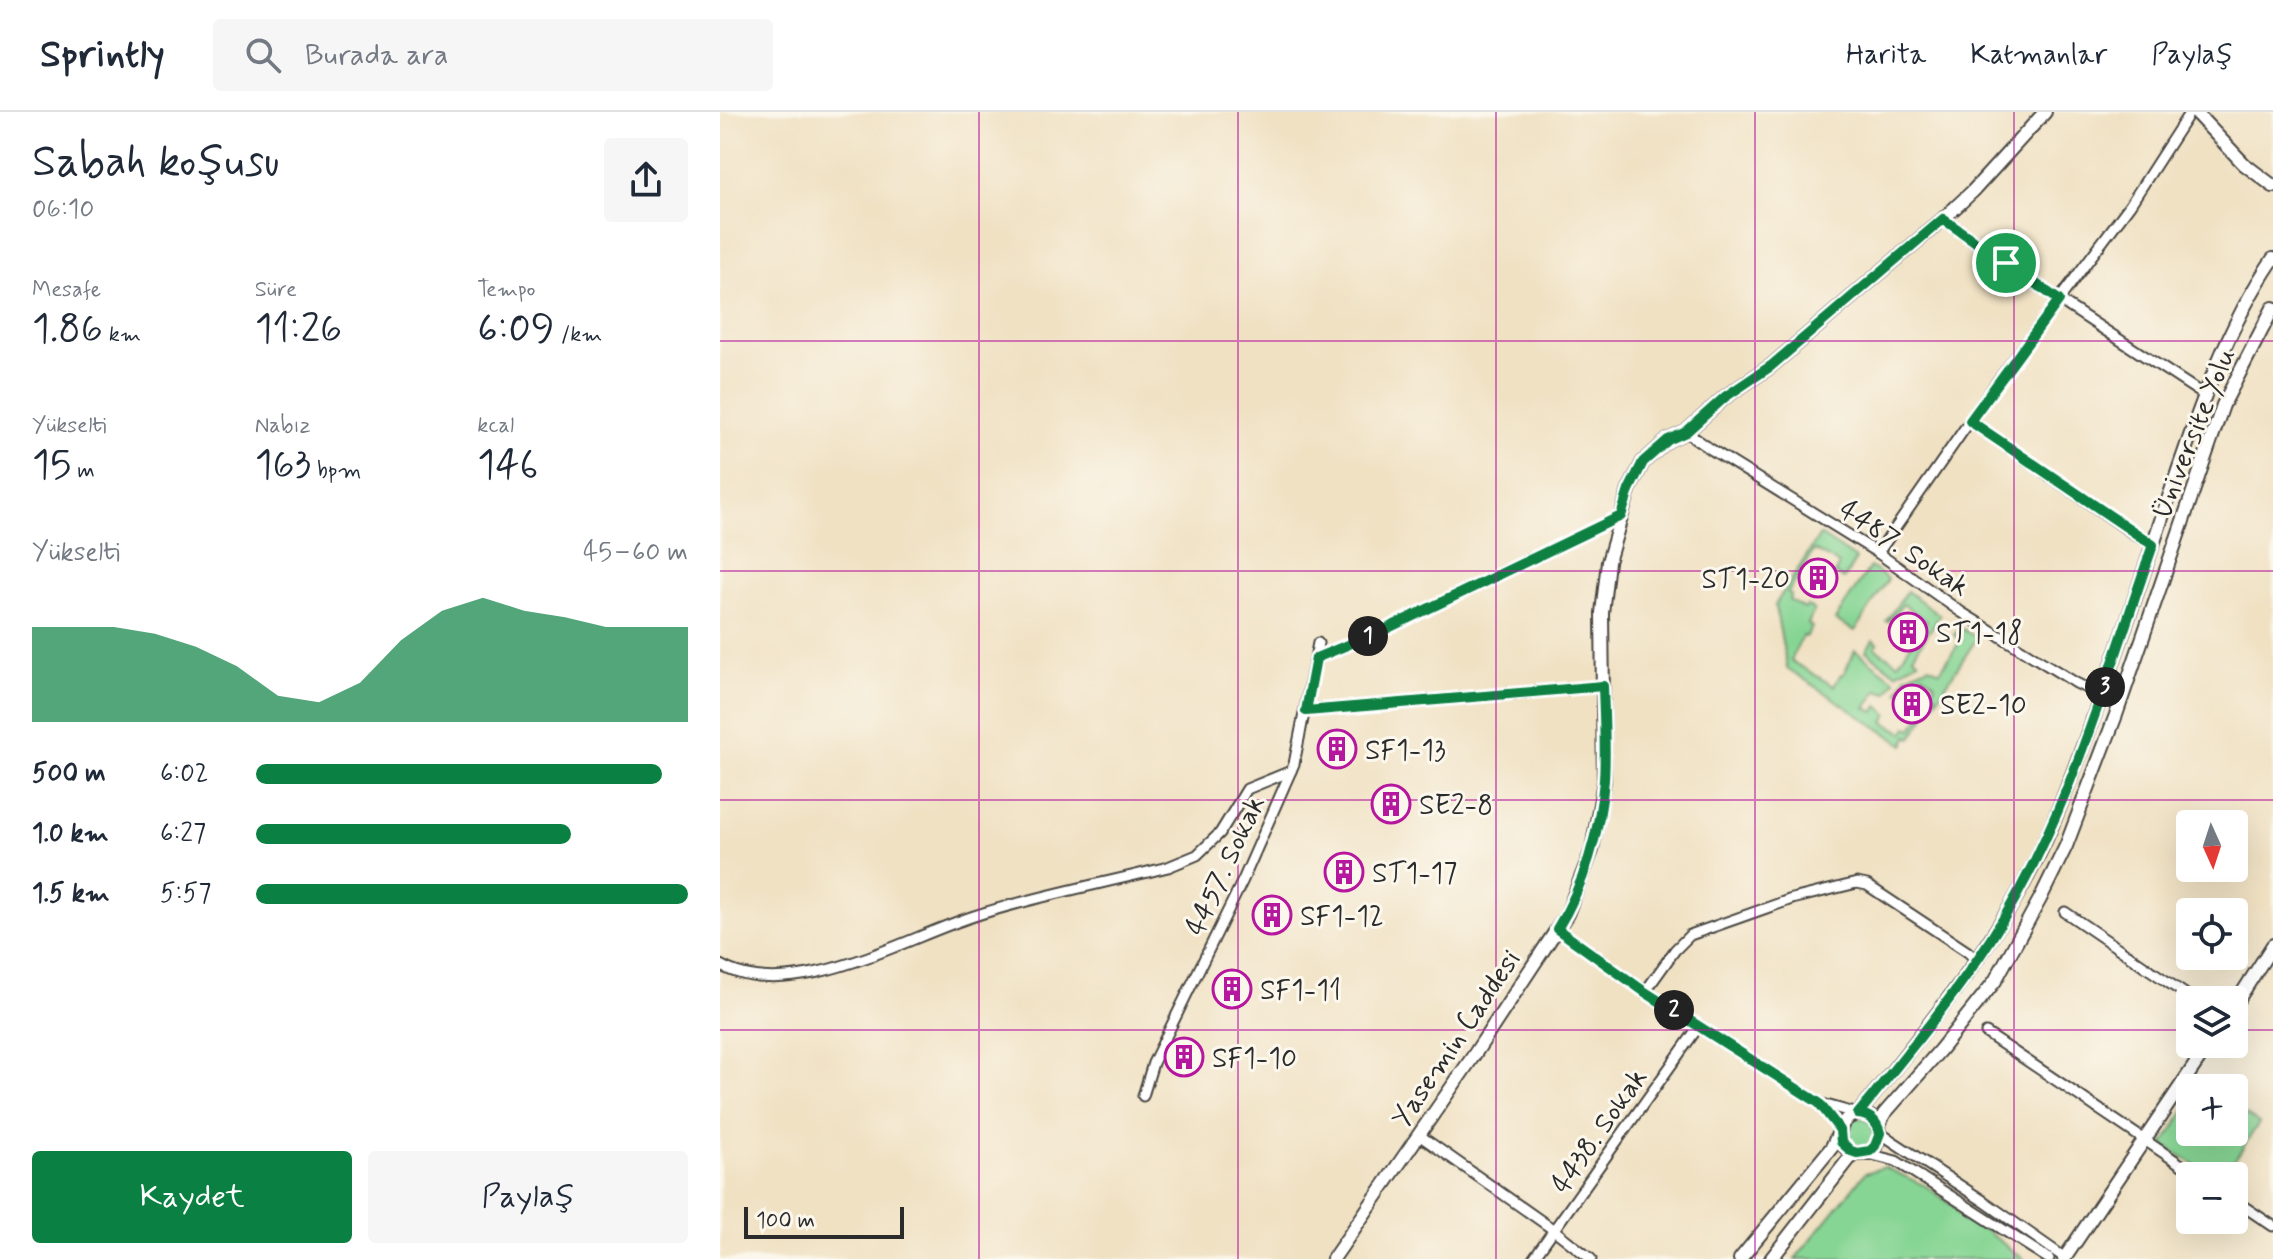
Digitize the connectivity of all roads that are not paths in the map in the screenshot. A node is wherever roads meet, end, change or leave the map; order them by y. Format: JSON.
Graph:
{"nodes":[{"id":1,"x":2045,"y":112,"type":"edge"},
{"id":2,"x":2192,"y":112,"type":"edge"},
{"id":3,"x":2273,"y":186,"type":"edge"},
{"id":4,"x":1943,"y":219,"type":"junction"},
{"id":5,"x":2273,"y":259,"type":"edge"},
{"id":6,"x":2059,"y":300,"type":"junction"},
{"id":7,"x":2273,"y":308,"type":"edge"},
{"id":8,"x":2204,"y":395,"type":"junction"},
{"id":9,"x":1970,"y":421,"type":"junction"},
{"id":10,"x":1686,"y":432,"type":"junction"},
{"id":11,"x":1621,"y":516,"type":"junction"},
{"id":12,"x":2153,"y":545,"type":"junction"},
{"id":13,"x":1878,"y":553,"type":"junction"},
{"id":14,"x":1318,"y":643,"type":"dead end"},
{"id":15,"x":1316,"y":658,"type":"junction"},
{"id":16,"x":1603,"y":686,"type":"junction"},
{"id":17,"x":2102,"y":696,"type":"junction"},
{"id":18,"x":1306,"y":711,"type":"junction"},
{"id":19,"x":1291,"y":771,"type":"junction"},
{"id":20,"x":2065,"y":912,"type":"dead end"},
{"id":21,"x":1557,"y":929,"type":"junction"},
{"id":22,"x":2273,"y":945,"type":"edge"},
{"id":23,"x":1976,"y":960,"type":"junction"},
{"id":24,"x":720,"y":965,"type":"edge"},
{"id":25,"x":2247,"y":986,"type":"edge"},
{"id":26,"x":2176,"y":988,"type":"edge"},
{"id":27,"x":1645,"y":992,"type":"junction"},
{"id":28,"x":1699,"y":1026,"type":"junction"},
{"id":29,"x":1986,"y":1033,"type":"dead end"},
{"id":30,"x":2200,"y":1058,"type":"edge"},
{"id":31,"x":1143,"y":1096,"type":"dead end"},
{"id":32,"x":1819,"y":1103,"type":"junction"},
{"id":33,"x":1858,"y":1114,"type":"junction"},
{"id":34,"x":1840,"y":1130,"type":"junction"},
{"id":35,"x":1879,"y":1130,"type":"junction"},
{"id":36,"x":1419,"y":1135,"type":"junction"},
{"id":37,"x":2145,"y":1140,"type":"junction"},
{"id":38,"x":1860,"y":1153,"type":"junction"},
{"id":39,"x":2177,"y":1162,"type":"edge"},
{"id":40,"x":2248,"y":1209,"type":"edge"},
{"id":41,"x":2273,"y":1226,"type":"edge"},
{"id":42,"x":1554,"y":1230,"type":"junction"},
{"id":43,"x":2064,"y":1258,"type":"edge"},
{"id":44,"x":1333,"y":1259,"type":"edge"},
{"id":45,"x":1533,"y":1259,"type":"edge"},
{"id":46,"x":1591,"y":1259,"type":"edge"},
{"id":47,"x":1740,"y":1259,"type":"edge"},
{"id":48,"x":1771,"y":1259,"type":"edge"},
{"id":49,"x":2049,"y":1259,"type":"edge"}],
"edges":[{"from":1,"to":4,"type":"main road","name":"Yasemin Caddesi"},
{"from":2,"to":3,"type":"main road"},
{"from":2,"to":6,"type":"street"},
{"from":4,"to":6,"type":"street"},
{"from":4,"to":10,"type":"main road","name":"Yasemin Caddesi"},
{"from":5,"to":8,"type":"main road"},
{"from":6,"to":8,"type":"street"},
{"from":6,"to":9,"type":"street"},
{"from":7,"to":35,"type":"main road","name":"Üniversite Yolu"},
{"from":8,"to":12,"type":"main road"},
{"from":9,"to":12,"type":"street"},
{"from":9,"to":13,"type":"street"},
{"from":10,"to":11,"type":"main road","name":"Yasemin Caddesi"},
{"from":10,"to":13,"type":"street","name":"4487. Sokak"},
{"from":11,"to":15,"type":"street"},
{"from":11,"to":16,"type":"main road","name":"Yasemin Caddesi"},
{"from":12,"to":17,"type":"main road"},
{"from":13,"to":17,"type":"street","name":"4487. Sokak"},
{"from":14,"to":15,"type":"street","name":"4457. Sokak"},
{"from":15,"to":18,"type":"street","name":"4457. Sokak"},
{"from":16,"to":18,"type":"street"},
{"from":16,"to":21,"type":"main road","name":"Yasemin Caddesi"},
{"from":17,"to":23,"type":"main road"},
{"from":18,"to":19,"type":"street","name":"4457. Sokak"},
{"from":19,"to":24,"type":"street"},
{"from":19,"to":31,"type":"street","name":"4457. Sokak"},
{"from":20,"to":26,"type":"street"},
{"from":21,"to":27,"type":"street"},
{"from":21,"to":36,"type":"main road","name":"Yasemin Caddesi"},
{"from":22,"to":25,"type":"main road"},
{"from":23,"to":27,"type":"street"},
{"from":23,"to":33,"type":"main road"},
{"from":27,"to":28,"type":"street"},
{"from":28,"to":32,"type":"street"},
{"from":28,"to":42,"type":"street","name":"4438. Sokak"},
{"from":29,"to":37,"type":"street"},
{"from":30,"to":37,"type":"main road"},
{"from":32,"to":33,"type":"street"},
{"from":32,"to":34,"type":"street"},
{"from":33,"to":34,"type":"main road"},
{"from":33,"to":35,"type":"main road"},
{"from":34,"to":38,"type":"main road"},
{"from":34,"to":47,"type":"main road"},
{"from":35,"to":38,"type":"main road"},
{"from":35,"to":43,"type":"street"},
{"from":36,"to":42,"type":"street"},
{"from":36,"to":44,"type":"main road","name":"Yasemin Caddesi"},
{"from":37,"to":39,"type":"street"},
{"from":37,"to":43,"type":"main road"},
{"from":38,"to":48,"type":"main road"},
{"from":38,"to":49,"type":"street"},
{"from":40,"to":41,"type":"street"},
{"from":42,"to":45,"type":"street","name":"4438. Sokak"},
{"from":42,"to":46,"type":"street"}]}
